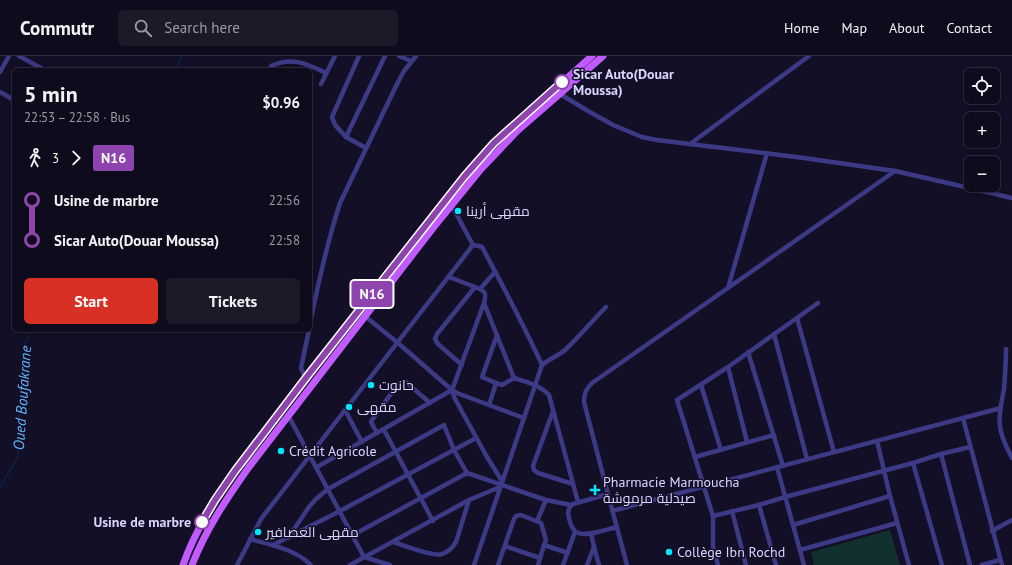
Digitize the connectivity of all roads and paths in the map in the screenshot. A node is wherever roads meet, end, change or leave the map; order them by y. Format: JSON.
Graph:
{"nodes":[{"id":1,"x":9,"y":56,"type":"edge"},
{"id":2,"x":19,"y":56,"type":"edge"},
{"id":3,"x":335,"y":56,"type":"edge"},
{"id":4,"x":359,"y":56,"type":"edge"},
{"id":5,"x":385,"y":56,"type":"edge"},
{"id":6,"x":399,"y":56,"type":"edge"},
{"id":7,"x":416,"y":56,"type":"edge"},
{"id":8,"x":592,"y":56,"type":"edge"},
{"id":9,"x":603,"y":56,"type":"edge"},
{"id":10,"x":809,"y":56,"type":"edge"},
{"id":11,"x":411,"y":61,"type":"junction"},
{"id":12,"x":271,"y":66,"type":"dead end"},
{"id":13,"x":41,"y":68,"type":"edge"},
{"id":14,"x":0,"y":72,"type":"edge"},
{"id":15,"x":326,"y":73,"type":"junction"},
{"id":16,"x":321,"y":84,"type":"dead end"},
{"id":17,"x":0,"y":92,"type":"edge"},
{"id":18,"x":560,"y":94,"type":"junction"},
{"id":19,"x":12,"y":99,"type":"edge"},
{"id":20,"x":346,"y":137,"type":"junction"},
{"id":21,"x":690,"y":144,"type":"junction"},
{"id":22,"x":366,"y":148,"type":"junction"},
{"id":23,"x":767,"y":154,"type":"junction"},
{"id":24,"x":895,"y":171,"type":"junction"},
{"id":25,"x":1012,"y":198,"type":"edge"},
{"id":26,"x":452,"y":206,"type":"junction"},
{"id":27,"x":473,"y":245,"type":"junction"},
{"id":28,"x":495,"y":272,"type":"junction"},
{"id":29,"x":449,"y":276,"type":"junction"},
{"id":30,"x":478,"y":288,"type":"junction"},
{"id":31,"x":728,"y":288,"type":"junction"},
{"id":32,"x":484,"y":303,"type":"junction"},
{"id":33,"x":818,"y":303,"type":"dead end"},
{"id":34,"x":606,"y":307,"type":"dead end"},
{"id":35,"x":312,"y":315,"type":"edge"},
{"id":36,"x":366,"y":317,"type":"junction"},
{"id":37,"x":797,"y":318,"type":"junction"},
{"id":38,"x":309,"y":332,"type":"edge"},
{"id":39,"x":774,"y":334,"type":"junction"},
{"id":40,"x":497,"y":335,"type":"junction"},
{"id":41,"x":398,"y":343,"type":"junction"},
{"id":42,"x":1006,"y":348,"type":"dead end"},
{"id":43,"x":748,"y":352,"type":"junction"},
{"id":44,"x":462,"y":365,"type":"junction"},
{"id":45,"x":542,"y":366,"type":"junction"},
{"id":46,"x":728,"y":367,"type":"junction"},
{"id":47,"x":306,"y":378,"type":"junction"},
{"id":48,"x":514,"y":378,"type":"junction"},
{"id":49,"x":496,"y":383,"type":"junction"},
{"id":50,"x":535,"y":385,"type":"junction"},
{"id":51,"x":701,"y":385,"type":"junction"},
{"id":52,"x":452,"y":390,"type":"junction"},
{"id":53,"x":430,"y":403,"type":"junction"},
{"id":54,"x":489,"y":405,"type":"junction"},
{"id":55,"x":1001,"y":408,"type":"junction"},
{"id":56,"x":345,"y":410,"type":"junction"},
{"id":57,"x":553,"y":410,"type":"junction"},
{"id":58,"x":288,"y":415,"type":"junction"},
{"id":59,"x":524,"y":418,"type":"junction"},
{"id":60,"x":962,"y":418,"type":"junction"},
{"id":61,"x":384,"y":430,"type":"junction"},
{"id":62,"x":377,"y":433,"type":"junction"},
{"id":63,"x":774,"y":435,"type":"junction"},
{"id":64,"x":476,"y":438,"type":"junction"},
{"id":65,"x":877,"y":441,"type":"junction"},
{"id":66,"x":362,"y":442,"type":"junction"},
{"id":67,"x":747,"y":442,"type":"junction"},
{"id":68,"x":970,"y":447,"type":"junction"},
{"id":69,"x":454,"y":450,"type":"junction"},
{"id":70,"x":721,"y":450,"type":"junction"},
{"id":71,"x":396,"y":451,"type":"junction"},
{"id":72,"x":834,"y":452,"type":"junction"},
{"id":73,"x":941,"y":454,"type":"junction"},
{"id":74,"x":310,"y":455,"type":"junction"},
{"id":75,"x":695,"y":457,"type":"junction"},
{"id":76,"x":1012,"y":458,"type":"edge"},
{"id":77,"x":807,"y":459,"type":"junction"},
{"id":78,"x":913,"y":463,"type":"junction"},
{"id":79,"x":783,"y":466,"type":"junction"},
{"id":80,"x":317,"y":467,"type":"junction"},
{"id":81,"x":777,"y":467,"type":"junction"},
{"id":82,"x":884,"y":470,"type":"junction"},
{"id":83,"x":467,"y":473,"type":"junction"},
{"id":84,"x":408,"y":475,"type":"junction"},
{"id":85,"x":501,"y":484,"type":"junction"},
{"id":86,"x":573,"y":484,"type":"junction"},
{"id":87,"x":704,"y":487,"type":"junction"},
{"id":88,"x":328,"y":489,"type":"junction"},
{"id":89,"x":608,"y":494,"type":"junction"},
{"id":90,"x":890,"y":496,"type":"junction"},
{"id":91,"x":785,"y":497,"type":"junction"},
{"id":92,"x":421,"y":498,"type":"junction"},
{"id":93,"x":469,"y":500,"type":"junction"},
{"id":94,"x":546,"y":500,"type":"junction"},
{"id":95,"x":578,"y":502,"type":"junction"},
{"id":96,"x":571,"y":505,"type":"junction"},
{"id":97,"x":759,"y":505,"type":"junction"},
{"id":98,"x":612,"y":511,"type":"junction"},
{"id":99,"x":732,"y":511,"type":"junction"},
{"id":100,"x":340,"y":512,"type":"junction"},
{"id":101,"x":713,"y":516,"type":"junction"},
{"id":102,"x":1012,"y":520,"type":"edge"},
{"id":103,"x":433,"y":521,"type":"junction"},
{"id":104,"x":539,"y":522,"type":"junction"},
{"id":105,"x":897,"y":523,"type":"junction"},
{"id":106,"x":793,"y":525,"type":"junction"},
{"id":107,"x":617,"y":527,"type":"junction"},
{"id":108,"x":992,"y":531,"type":"junction"},
{"id":109,"x":575,"y":532,"type":"junction"},
{"id":110,"x":591,"y":533,"type":"junction"},
{"id":111,"x":353,"y":535,"type":"junction"},
{"id":112,"x":288,"y":538,"type":"junction"},
{"id":113,"x":250,"y":539,"type":"junction"},
{"id":114,"x":393,"y":542,"type":"junction"},
{"id":115,"x":273,"y":545,"type":"junction"},
{"id":116,"x":505,"y":546,"type":"junction"},
{"id":117,"x":546,"y":546,"type":"junction"},
{"id":118,"x":594,"y":547,"type":"junction"},
{"id":119,"x":800,"y":550,"type":"junction"},
{"id":120,"x":568,"y":553,"type":"junction"},
{"id":121,"x":364,"y":557,"type":"junction"},
{"id":122,"x":540,"y":558,"type":"junction"},
{"id":123,"x":376,"y":563,"type":"edge"},
{"id":124,"x":1001,"y":563,"type":"edge"},
{"id":125,"x":183,"y":565,"type":"edge"},
{"id":126,"x":192,"y":565,"type":"edge"},
{"id":127,"x":237,"y":565,"type":"edge"},
{"id":128,"x":311,"y":565,"type":"edge"},
{"id":129,"x":350,"y":565,"type":"edge"},
{"id":130,"x":390,"y":565,"type":"edge"},
{"id":131,"x":474,"y":565,"type":"edge"},
{"id":132,"x":498,"y":565,"type":"edge"},
{"id":133,"x":538,"y":565,"type":"edge"},
{"id":134,"x":563,"y":565,"type":"edge"},
{"id":135,"x":587,"y":565,"type":"edge"},
{"id":136,"x":599,"y":565,"type":"edge"},
{"id":137,"x":628,"y":565,"type":"edge"},
{"id":138,"x":718,"y":565,"type":"edge"},
{"id":139,"x":746,"y":565,"type":"edge"},
{"id":140,"x":776,"y":565,"type":"edge"},
{"id":141,"x":804,"y":565,"type":"edge"},
{"id":142,"x":910,"y":565,"type":"edge"},
{"id":143,"x":942,"y":565,"type":"edge"},
{"id":144,"x":970,"y":565,"type":"edge"},
{"id":145,"x":982,"y":565,"type":"edge"}],
"edges":[{"from":1,"to":14,"type":"street"},
{"from":2,"to":13,"type":"street"},
{"from":3,"to":15,"type":"street"},
{"from":4,"to":20,"type":"street"},
{"from":5,"to":20,"type":"street"},
{"from":6,"to":11,"type":"street"},
{"from":7,"to":11,"type":"street"},
{"from":8,"to":47,"type":"main road"},
{"from":9,"to":18,"type":"main road"},
{"from":10,"to":21,"type":"street"},
{"from":11,"to":22,"type":"street"},
{"from":12,"to":15,"type":"street"},
{"from":15,"to":16,"type":"street"},
{"from":17,"to":19,"type":"street"},
{"from":18,"to":21,"type":"street"},
{"from":18,"to":26,"type":"main road"},
{"from":20,"to":22,"type":"street"},
{"from":21,"to":23,"type":"street"},
{"from":22,"to":35,"type":"street"},
{"from":23,"to":24,"type":"street"},
{"from":23,"to":31,"type":"street"},
{"from":24,"to":25,"type":"street"},
{"from":24,"to":31,"type":"street"},
{"from":26,"to":27,"type":"street"},
{"from":26,"to":36,"type":"main road"},
{"from":27,"to":28,"type":"street"},
{"from":27,"to":29,"type":"street"},
{"from":28,"to":30,"type":"street"},
{"from":28,"to":45,"type":"street"},
{"from":29,"to":30,"type":"street"},
{"from":29,"to":41,"type":"street"},
{"from":30,"to":32,"type":"street"},
{"from":30,"to":44,"type":"street"},
{"from":31,"to":89,"type":"street"},
{"from":32,"to":40,"type":"street"},
{"from":32,"to":44,"type":"street"},
{"from":33,"to":37,"type":"street"},
{"from":34,"to":45,"type":"street"},
{"from":36,"to":41,"type":"street"},
{"from":36,"to":58,"type":"main road"},
{"from":37,"to":39,"type":"street"},
{"from":37,"to":72,"type":"street"},
{"from":38,"to":47,"type":"street"},
{"from":39,"to":43,"type":"street"},
{"from":39,"to":77,"type":"street"},
{"from":40,"to":48,"type":"street"},
{"from":40,"to":49,"type":"street"},
{"from":41,"to":52,"type":"street"},
{"from":41,"to":56,"type":"street"},
{"from":42,"to":55,"type":"street"},
{"from":43,"to":46,"type":"street"},
{"from":43,"to":63,"type":"street"},
{"from":44,"to":52,"type":"street"},
{"from":45,"to":50,"type":"street"},
{"from":46,"to":51,"type":"street"},
{"from":46,"to":67,"type":"street"},
{"from":47,"to":125,"type":"main road"},
{"from":48,"to":49,"type":"street"},
{"from":48,"to":50,"type":"street"},
{"from":49,"to":54,"type":"street"},
{"from":50,"to":57,"type":"street"},
{"from":50,"to":59,"type":"street"},
{"from":51,"to":70,"type":"street"},
{"from":51,"to":75,"type":"street"},
{"from":52,"to":53,"type":"street"},
{"from":52,"to":54,"type":"street"},
{"from":52,"to":64,"type":"street"},
{"from":53,"to":61,"type":"street"},
{"from":53,"to":62,"type":"street"},
{"from":54,"to":59,"type":"street"},
{"from":55,"to":60,"type":"street"},
{"from":55,"to":76,"type":"street"},
{"from":56,"to":66,"type":"street"},
{"from":56,"to":74,"type":"street"},
{"from":57,"to":86,"type":"street"},
{"from":57,"to":86,"type":"street"},
{"from":58,"to":74,"type":"street"},
{"from":58,"to":126,"type":"main road"},
{"from":59,"to":85,"type":"street"},
{"from":60,"to":65,"type":"street"},
{"from":60,"to":68,"type":"street"},
{"from":61,"to":62,"type":"street"},
{"from":61,"to":71,"type":"street"},
{"from":62,"to":66,"type":"street"},
{"from":63,"to":67,"type":"street"},
{"from":63,"to":79,"type":"street"},
{"from":64,"to":69,"type":"street"},
{"from":64,"to":85,"type":"street"},
{"from":65,"to":72,"type":"street"},
{"from":65,"to":82,"type":"street"},
{"from":66,"to":80,"type":"street"},
{"from":67,"to":70,"type":"street"},
{"from":68,"to":73,"type":"street"},
{"from":68,"to":108,"type":"street"},
{"from":69,"to":71,"type":"street"},
{"from":69,"to":83,"type":"street"},
{"from":69,"to":84,"type":"street"},
{"from":70,"to":75,"type":"street"},
{"from":71,"to":84,"type":"street"},
{"from":71,"to":88,"type":"street"},
{"from":72,"to":77,"type":"street"},
{"from":73,"to":78,"type":"street"},
{"from":73,"to":144,"type":"street"},
{"from":74,"to":80,"type":"street"},
{"from":74,"to":113,"type":"street"},
{"from":75,"to":87,"type":"street"},
{"from":77,"to":79,"type":"street"},
{"from":78,"to":82,"type":"street"},
{"from":78,"to":143,"type":"street"},
{"from":79,"to":81,"type":"street"},
{"from":80,"to":88,"type":"street"},
{"from":81,"to":87,"type":"street"},
{"from":81,"to":91,"type":"street"},
{"from":82,"to":90,"type":"street"},
{"from":82,"to":91,"type":"street"},
{"from":83,"to":85,"type":"street"},
{"from":83,"to":92,"type":"street"},
{"from":84,"to":92,"type":"street"},
{"from":84,"to":100,"type":"street"},
{"from":85,"to":93,"type":"street"},
{"from":85,"to":94,"type":"street"},
{"from":85,"to":131,"type":"street"},
{"from":86,"to":95,"type":"street"},
{"from":87,"to":98,"type":"street"},
{"from":87,"to":101,"type":"street"},
{"from":88,"to":100,"type":"street"},
{"from":88,"to":112,"type":"street"},
{"from":89,"to":95,"type":"street"},
{"from":89,"to":98,"type":"street"},
{"from":90,"to":105,"type":"street"},
{"from":90,"to":106,"type":"street"},
{"from":91,"to":97,"type":"street"},
{"from":91,"to":106,"type":"street"},
{"from":92,"to":103,"type":"street"},
{"from":92,"to":111,"type":"street"},
{"from":93,"to":103,"type":"street"},
{"from":93,"to":114,"type":"street"},
{"from":94,"to":96,"type":"street"},
{"from":94,"to":104,"type":"street"},
{"from":95,"to":96,"type":"street"},
{"from":96,"to":109,"type":"street"},
{"from":97,"to":99,"type":"street"},
{"from":97,"to":140,"type":"street"},
{"from":98,"to":107,"type":"street"},
{"from":99,"to":101,"type":"street"},
{"from":99,"to":139,"type":"street"},
{"from":100,"to":111,"type":"street"},
{"from":100,"to":112,"type":"street"},
{"from":101,"to":138,"type":"street"},
{"from":102,"to":108,"type":"street"},
{"from":103,"to":114,"type":"street"},
{"from":104,"to":116,"type":"street"},
{"from":104,"to":117,"type":"street"},
{"from":105,"to":119,"type":"street"},
{"from":105,"to":142,"type":"street"},
{"from":106,"to":119,"type":"street"},
{"from":107,"to":110,"type":"street"},
{"from":107,"to":137,"type":"street"},
{"from":108,"to":124,"type":"street"},
{"from":109,"to":110,"type":"street"},
{"from":109,"to":120,"type":"street"},
{"from":110,"to":118,"type":"street"},
{"from":111,"to":121,"type":"street"},
{"from":112,"to":115,"type":"street"},
{"from":113,"to":115,"type":"street"},
{"from":113,"to":127,"type":"street"},
{"from":114,"to":121,"type":"street"},
{"from":115,"to":128,"type":"street"},
{"from":116,"to":122,"type":"street"},
{"from":116,"to":132,"type":"street"},
{"from":117,"to":120,"type":"street"},
{"from":117,"to":122,"type":"street"},
{"from":118,"to":135,"type":"street"},
{"from":118,"to":136,"type":"street"},
{"from":119,"to":141,"type":"street"},
{"from":120,"to":134,"type":"street"},
{"from":121,"to":123,"type":"street"},
{"from":121,"to":129,"type":"street"},
{"from":122,"to":133,"type":"street"},
{"from":123,"to":130,"type":"street"},
{"from":124,"to":145,"type":"street"}]}
